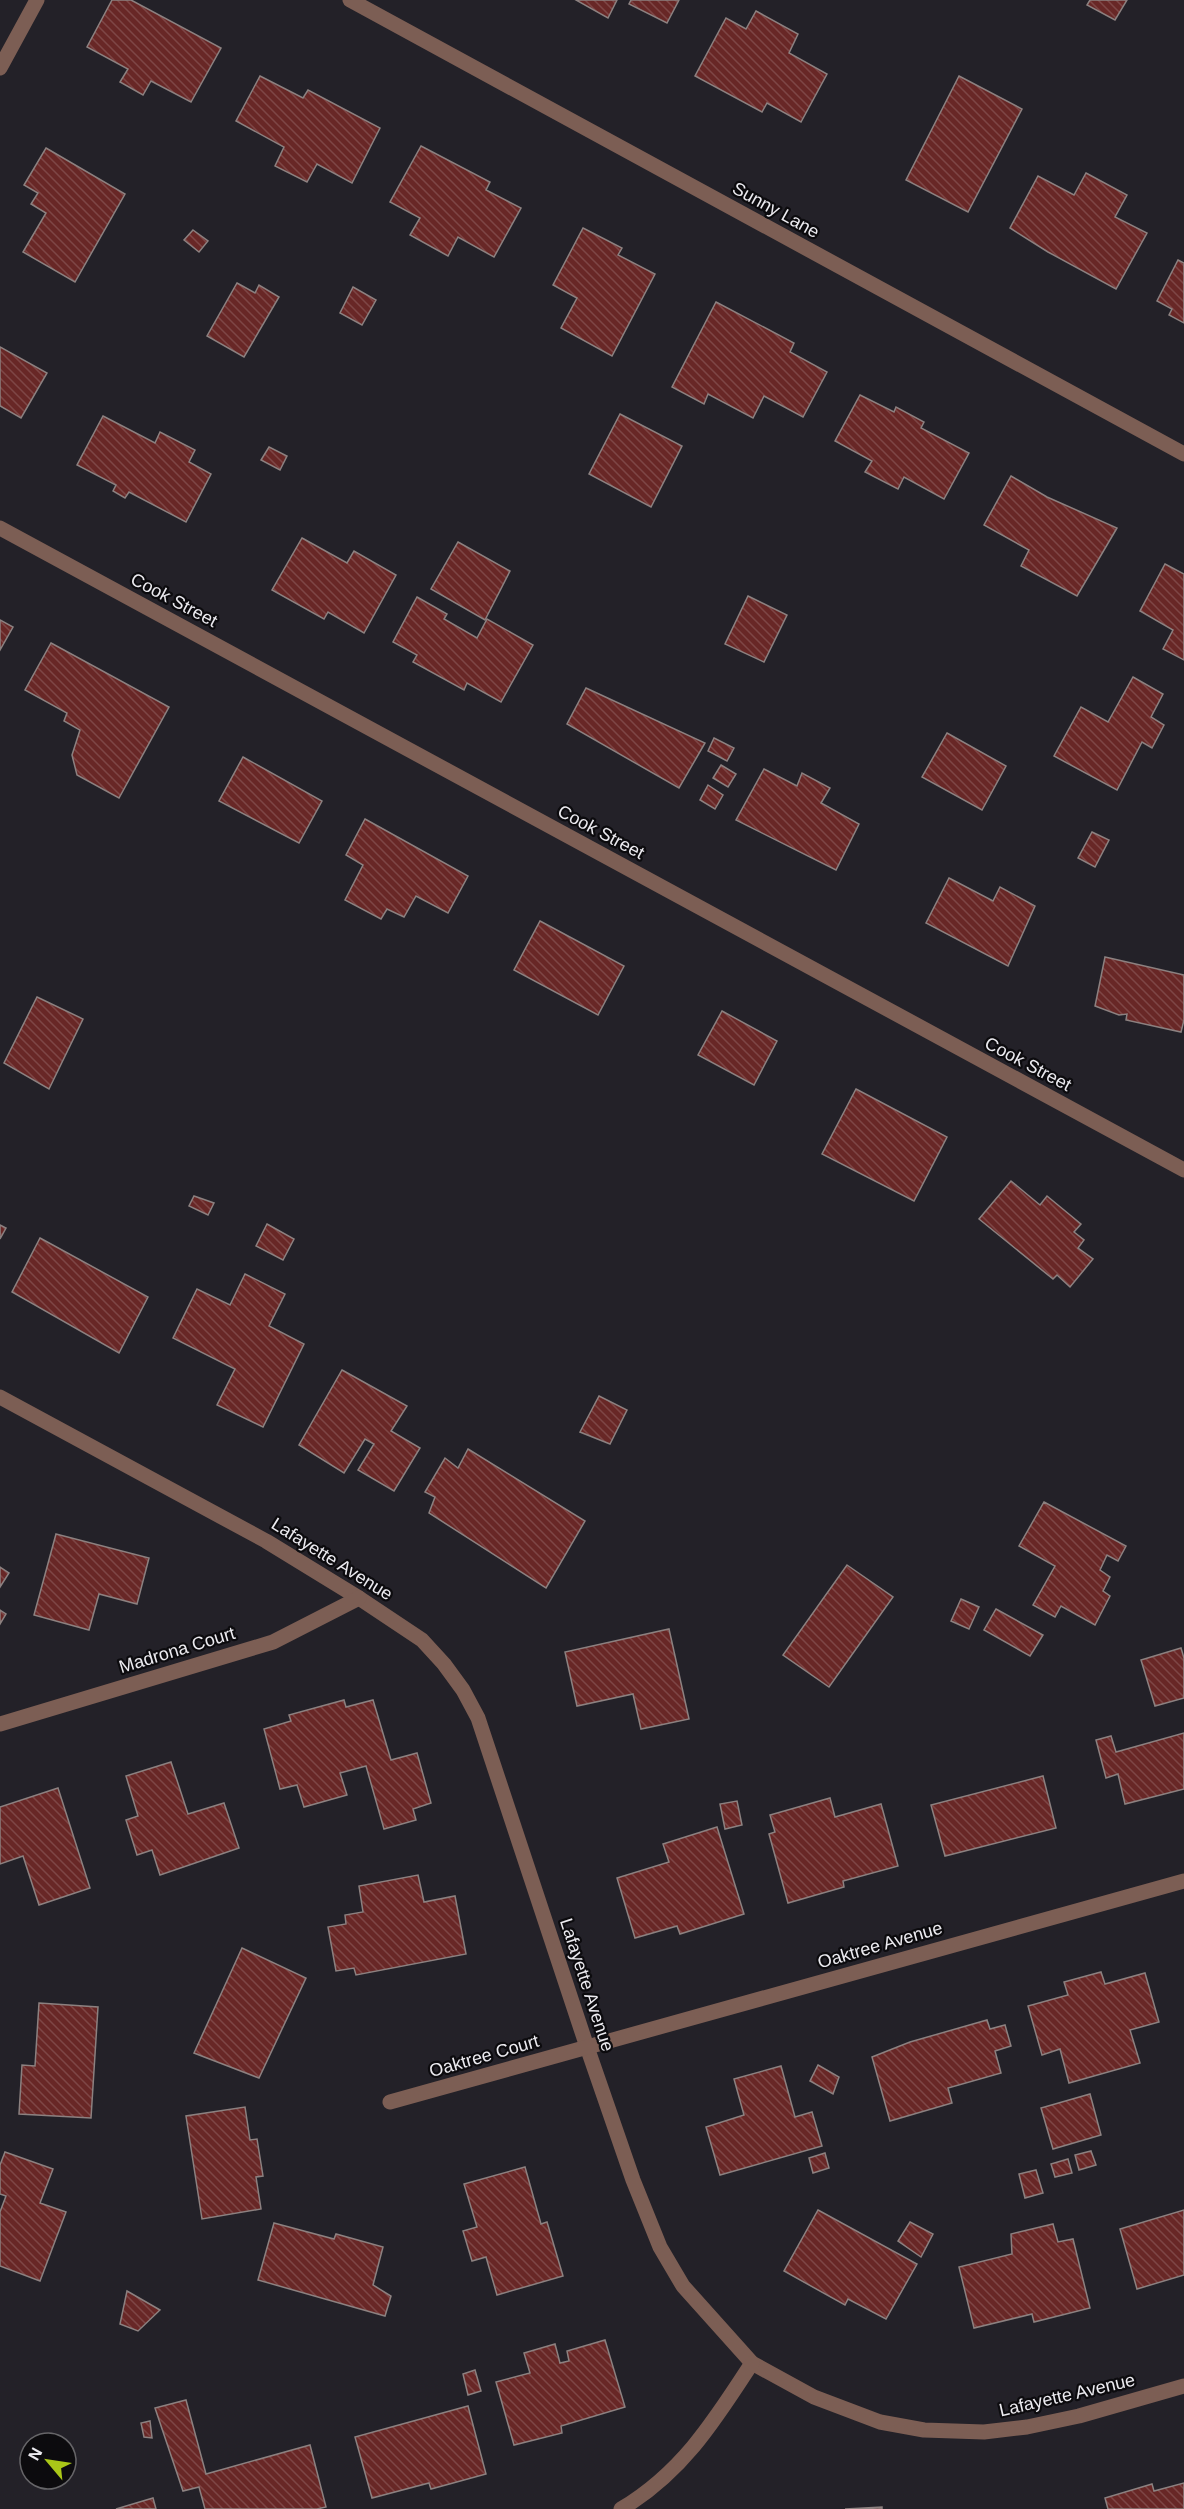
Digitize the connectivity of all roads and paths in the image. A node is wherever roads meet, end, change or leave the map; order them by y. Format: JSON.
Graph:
{"nodes":[{"id":1,"x":38,"y":0,"type":"edge"},
{"id":2,"x":350,"y":0,"type":"edge"},
{"id":3,"x":0,"y":68,"type":"edge"},
{"id":4,"x":1184,"y":454,"type":"edge"},
{"id":5,"x":0,"y":528,"type":"edge"},
{"id":6,"x":1184,"y":1170,"type":"edge"},
{"id":7,"x":0,"y":1397,"type":"edge"},
{"id":8,"x":359,"y":1598,"type":"junction"},
{"id":9,"x":0,"y":1724,"type":"edge"},
{"id":10,"x":1184,"y":1881,"type":"edge"},
{"id":11,"x":587,"y":2047,"type":"junction"},
{"id":12,"x":390,"y":2102,"type":"dead end"},
{"id":13,"x":752,"y":2363,"type":"junction"},
{"id":14,"x":1184,"y":2386,"type":"edge"},
{"id":15,"x":621,"y":2509,"type":"edge"}],
"edges":[{"from":1,"to":3,"type":"street"},
{"from":2,"to":4,"type":"street","name":"Sunny Lane"},
{"from":5,"to":6,"type":"street","name":"Cook Street"},
{"from":7,"to":8,"type":"street","name":"Lafayette Avenue"},
{"from":8,"to":9,"type":"street","name":"Madrona Court"},
{"from":8,"to":11,"type":"street","name":"Lafayette Avenue"},
{"from":10,"to":11,"type":"street","name":"Oaktree Avenue"},
{"from":11,"to":12,"type":"street","name":"Oaktree Court"},
{"from":11,"to":13,"type":"street","name":"Lafayette Avenue"},
{"from":13,"to":14,"type":"street","name":"Lafayette Avenue"},
{"from":13,"to":15,"type":"street"}]}
